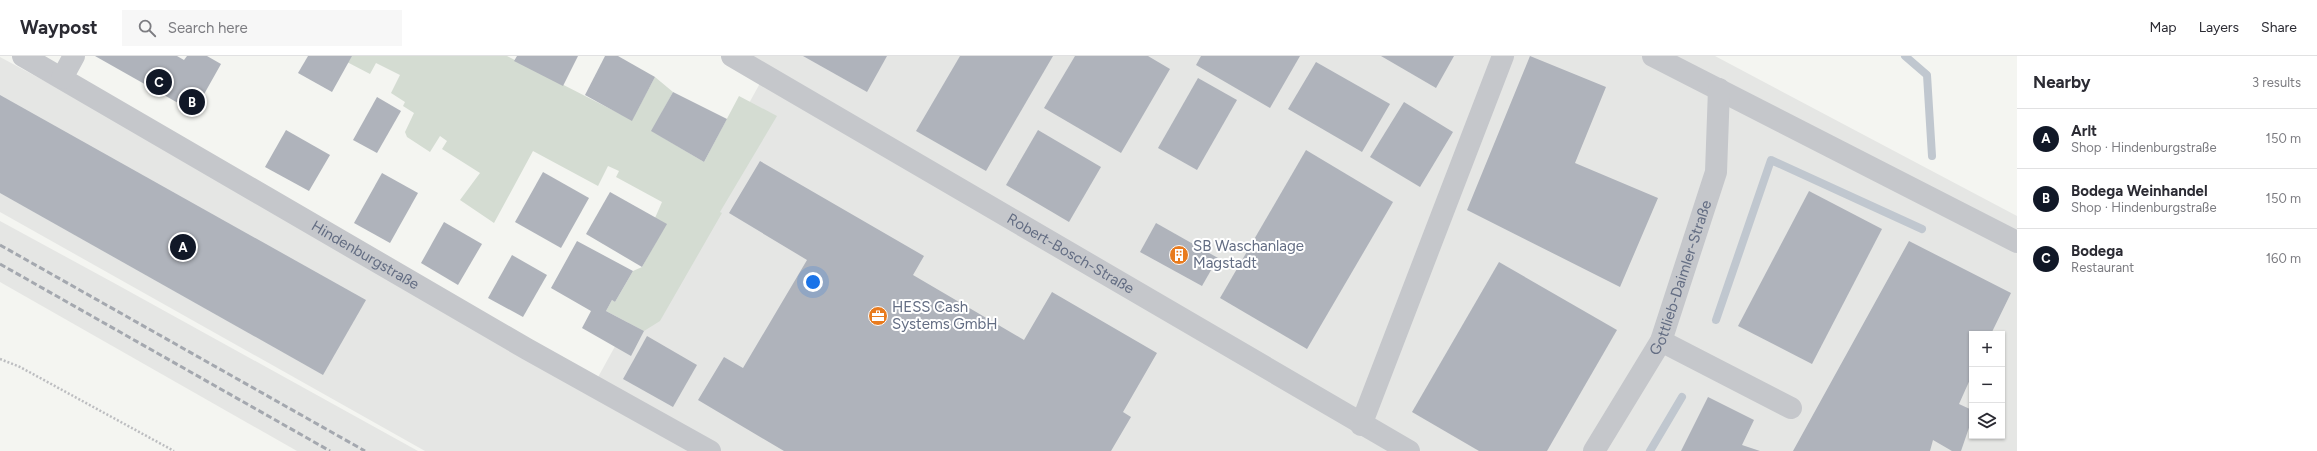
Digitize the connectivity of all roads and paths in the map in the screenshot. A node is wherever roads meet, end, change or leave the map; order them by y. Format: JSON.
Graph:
{"nodes":[{"id":1,"x":23,"y":56,"type":"edge"},
{"id":2,"x":74,"y":56,"type":"edge"},
{"id":3,"x":732,"y":56,"type":"edge"},
{"id":4,"x":1503,"y":56,"type":"edge"},
{"id":5,"x":1653,"y":56,"type":"edge"},
{"id":6,"x":62,"y":78,"type":"junction"},
{"id":7,"x":1719,"y":89,"type":"junction"},
{"id":8,"x":2017,"y":242,"type":"edge"},
{"id":9,"x":1661,"y":341,"type":"junction"},
{"id":10,"x":0,"y":359,"type":"edge"},
{"id":11,"x":1792,"y":408,"type":"dead end"},
{"id":12,"x":1361,"y":425,"type":"junction"},
{"id":13,"x":174,"y":451,"type":"edge"},
{"id":14,"x":710,"y":451,"type":"edge"},
{"id":15,"x":1409,"y":451,"type":"edge"},
{"id":16,"x":1594,"y":451,"type":"edge"}],
"edges":[{"from":1,"to":6,"type":"street","name":"Hindenburgstraße"},
{"from":2,"to":6,"type":"street"},
{"from":3,"to":12,"type":"street","name":"Robert-Bosch-Straße"},
{"from":4,"to":12,"type":"street"},
{"from":5,"to":7,"type":"street"},
{"from":6,"to":14,"type":"street","name":"Hindenburgstraße"},
{"from":7,"to":8,"type":"street"},
{"from":7,"to":9,"type":"street","name":"Gottlieb-Daimler-Straße"},
{"from":9,"to":11,"type":"street"},
{"from":9,"to":16,"type":"street","name":"Gottlieb-Daimler-Straße"},
{"from":10,"to":13,"type":"path"},
{"from":12,"to":15,"type":"street","name":"Robert-Bosch-Straße"}]}
